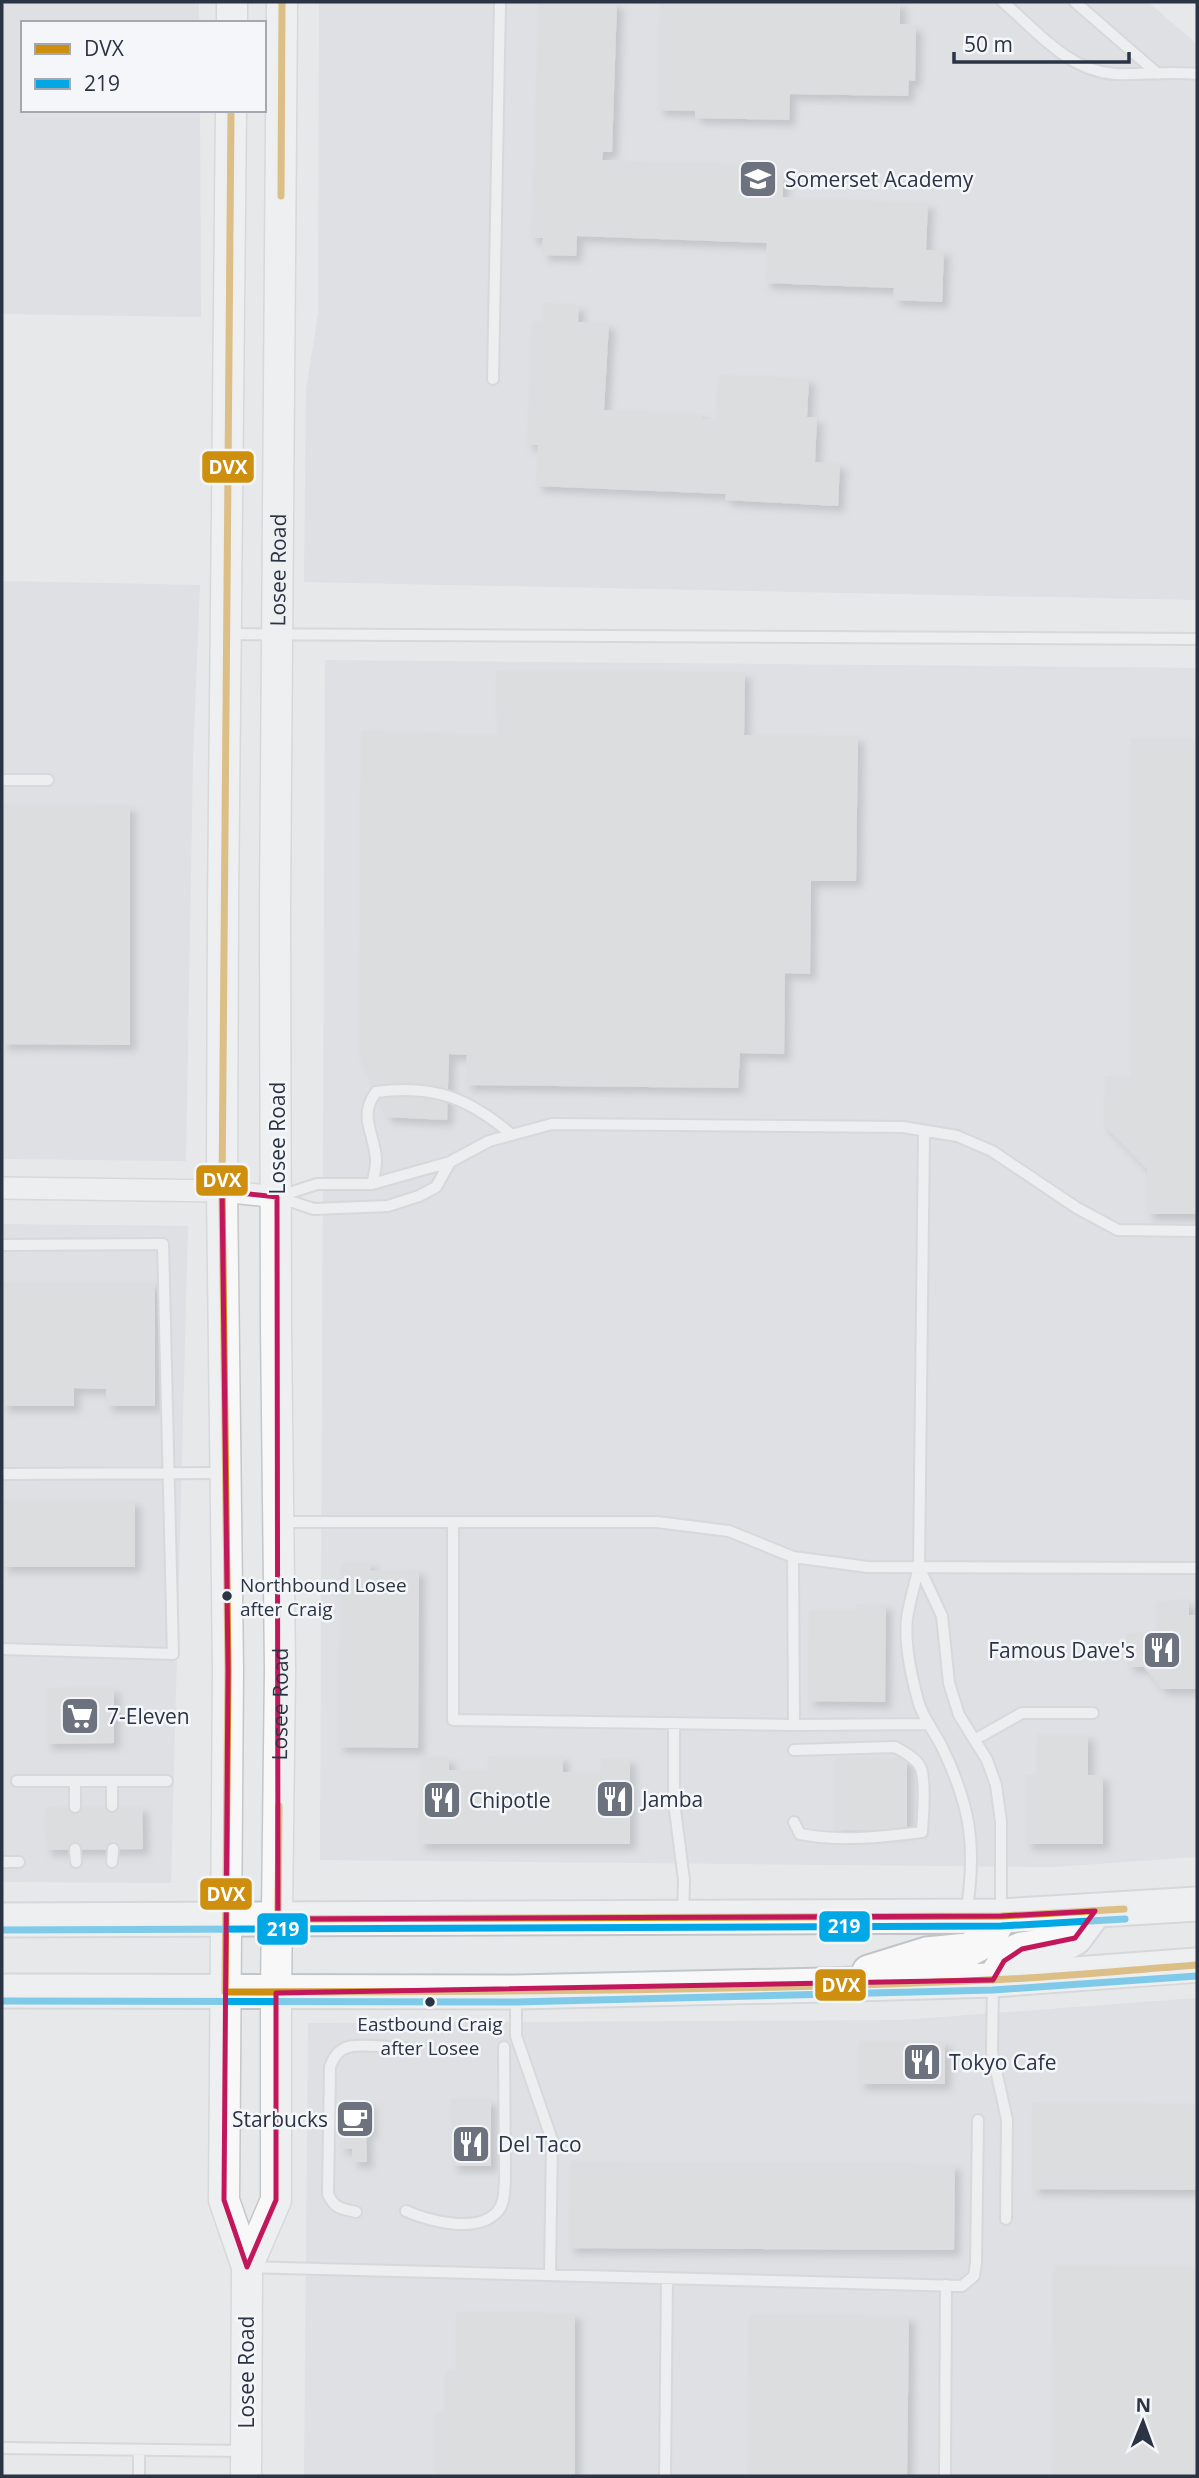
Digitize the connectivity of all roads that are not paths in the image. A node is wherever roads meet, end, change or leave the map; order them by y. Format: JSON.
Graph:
{"nodes":[{"id":1,"x":232,"y":2,"type":"edge"},
{"id":2,"x":271,"y":2,"type":"edge"},
{"id":3,"x":500,"y":2,"type":"edge"},
{"id":4,"x":1003,"y":2,"type":"edge"},
{"id":5,"x":1075,"y":2,"type":"edge"},
{"id":6,"x":282,"y":16,"type":"edge"},
{"id":7,"x":232,"y":21,"type":"edge"},
{"id":8,"x":1158,"y":74,"type":"junction"},
{"id":9,"x":1197,"y":74,"type":"edge"},
{"id":10,"x":231,"y":112,"type":"edge"},
{"id":11,"x":493,"y":379,"type":"dead end"},
{"id":12,"x":225,"y":634,"type":"junction"},
{"id":13,"x":277,"y":634,"type":"junction"},
{"id":14,"x":1197,"y":639,"type":"edge"},
{"id":15,"x":2,"y":780,"type":"edge"},
{"id":16,"x":48,"y":780,"type":"dead end"},
{"id":17,"x":924,"y":1130,"type":"junction"},
{"id":18,"x":512,"y":1135,"type":"junction"},
{"id":19,"x":450,"y":1162,"type":"junction"},
{"id":20,"x":372,"y":1184,"type":"junction"},
{"id":21,"x":2,"y":1188,"type":"edge"},
{"id":22,"x":222,"y":1191,"type":"junction"},
{"id":23,"x":277,"y":1197,"type":"junction"},
{"id":24,"x":1197,"y":1231,"type":"edge"},
{"id":25,"x":2,"y":1245,"type":"edge"},
{"id":26,"x":169,"y":1472,"type":"junction"},
{"id":27,"x":2,"y":1474,"type":"edge"},
{"id":28,"x":225,"y":1474,"type":"junction"},
{"id":29,"x":278,"y":1522,"type":"junction"},
{"id":30,"x":453,"y":1522,"type":"junction"},
{"id":31,"x":793,"y":1556,"type":"junction"},
{"id":32,"x":919,"y":1567,"type":"junction"},
{"id":33,"x":1197,"y":1568,"type":"edge"},
{"id":34,"x":2,"y":1649,"type":"edge"},
{"id":35,"x":1093,"y":1713,"type":"dead end"},
{"id":36,"x":674,"y":1723,"type":"junction"},
{"id":37,"x":929,"y":1724,"type":"junction"},
{"id":38,"x":794,"y":1725,"type":"junction"},
{"id":39,"x":976,"y":1739,"type":"junction"},
{"id":40,"x":794,"y":1750,"type":"dead end"},
{"id":41,"x":17,"y":1781,"type":"dead end"},
{"id":42,"x":75,"y":1781,"type":"junction"},
{"id":43,"x":112,"y":1781,"type":"junction"},
{"id":44,"x":167,"y":1781,"type":"dead end"},
{"id":45,"x":112,"y":1806,"type":"dead end"},
{"id":46,"x":75,"y":1807,"type":"dead end"},
{"id":47,"x":794,"y":1822,"type":"dead end"},
{"id":48,"x":75,"y":1849,"type":"dead end"},
{"id":49,"x":113,"y":1849,"type":"dead end"},
{"id":50,"x":2,"y":1862,"type":"edge"},
{"id":51,"x":19,"y":1862,"type":"dead end"},
{"id":52,"x":76,"y":1862,"type":"dead end"},
{"id":53,"x":113,"y":1862,"type":"dead end"},
{"id":54,"x":1197,"y":1904,"type":"edge"},
{"id":55,"x":1095,"y":1911,"type":"junction"},
{"id":56,"x":682,"y":1916,"type":"junction"},
{"id":57,"x":1001,"y":1916,"type":"junction"},
{"id":58,"x":966,"y":1917,"type":"junction"},
{"id":59,"x":278,"y":1919,"type":"junction"},
{"id":60,"x":2,"y":1920,"type":"edge"},
{"id":61,"x":226,"y":1920,"type":"junction"},
{"id":62,"x":1197,"y":1965,"type":"edge"},
{"id":63,"x":993,"y":1980,"type":"junction"},
{"id":64,"x":823,"y":1985,"type":"junction"},
{"id":65,"x":2,"y":1991,"type":"edge"},
{"id":66,"x":225,"y":1992,"type":"junction"},
{"id":67,"x":516,"y":1992,"type":"junction"},
{"id":68,"x":276,"y":1993,"type":"junction"},
{"id":69,"x":504,"y":2047,"type":"dead end"},
{"id":70,"x":411,"y":2049,"type":"dead end"},
{"id":71,"x":978,"y":2120,"type":"dead end"},
{"id":72,"x":406,"y":2211,"type":"dead end"},
{"id":73,"x":356,"y":2212,"type":"dead end"},
{"id":74,"x":1006,"y":2219,"type":"dead end"},
{"id":75,"x":247,"y":2267,"type":"junction"},
{"id":76,"x":550,"y":2275,"type":"junction"},
{"id":77,"x":667,"y":2278,"type":"junction"},
{"id":78,"x":946,"y":2285,"type":"junction"},
{"id":79,"x":2,"y":2448,"type":"edge"},
{"id":80,"x":139,"y":2451,"type":"junction"},
{"id":81,"x":246,"y":2464,"type":"edge"},
{"id":82,"x":139,"y":2476,"type":"edge"},
{"id":83,"x":665,"y":2476,"type":"edge"},
{"id":84,"x":945,"y":2476,"type":"edge"}],
"edges":[{"from":1,"to":7,"type":"main road"},
{"from":2,"to":6,"type":"main road"},
{"from":3,"to":11,"type":"lane"},
{"from":4,"to":8,"type":"lane"},
{"from":5,"to":8,"type":"lane"},
{"from":6,"to":13,"type":"main road","name":"Losee Road"},
{"from":8,"to":9,"type":"lane"},
{"from":10,"to":12,"type":"main road","name":"Losee Road"},
{"from":12,"to":13,"type":"lane"},
{"from":12,"to":22,"type":"main road","name":"Losee Road"},
{"from":13,"to":14,"type":"lane"},
{"from":13,"to":23,"type":"main road","name":"Losee Road"},
{"from":15,"to":16,"type":"lane"},
{"from":17,"to":18,"type":"lane"},
{"from":17,"to":24,"type":"lane"},
{"from":17,"to":32,"type":"lane"},
{"from":18,"to":19,"type":"lane"},
{"from":18,"to":20,"type":"lane"},
{"from":19,"to":20,"type":"lane"},
{"from":19,"to":23,"type":"lane"},
{"from":20,"to":23,"type":"lane"},
{"from":21,"to":22,"type":"street"},
{"from":22,"to":23,"type":"street"},
{"from":22,"to":28,"type":"main road","name":"Losee Road"},
{"from":23,"to":29,"type":"main road","name":"Losee Road"},
{"from":25,"to":26,"type":"lane"},
{"from":26,"to":27,"type":"lane"},
{"from":26,"to":28,"type":"lane"},
{"from":26,"to":34,"type":"lane"},
{"from":28,"to":61,"type":"main road","name":"Losee Road"},
{"from":29,"to":30,"type":"lane"},
{"from":29,"to":59,"type":"main road","name":"Losee Road"},
{"from":30,"to":31,"type":"lane"},
{"from":30,"to":36,"type":"lane"},
{"from":31,"to":32,"type":"lane"},
{"from":31,"to":38,"type":"lane"},
{"from":32,"to":33,"type":"lane"},
{"from":32,"to":37,"type":"lane"},
{"from":32,"to":39,"type":"lane"},
{"from":35,"to":39,"type":"lane"},
{"from":36,"to":38,"type":"lane"},
{"from":36,"to":56,"type":"lane"},
{"from":37,"to":38,"type":"lane"},
{"from":37,"to":58,"type":"lane"},
{"from":39,"to":57,"type":"lane"},
{"from":40,"to":47,"type":"lane"},
{"from":41,"to":42,"type":"lane"},
{"from":42,"to":43,"type":"lane"},
{"from":42,"to":46,"type":"lane"},
{"from":43,"to":44,"type":"lane"},
{"from":43,"to":45,"type":"lane"},
{"from":48,"to":52,"type":"lane"},
{"from":49,"to":53,"type":"lane"},
{"from":50,"to":51,"type":"lane"},
{"from":54,"to":55,"type":"main road"},
{"from":55,"to":57,"type":"main road"},
{"from":55,"to":63,"type":"main road"},
{"from":56,"to":58,"type":"main road"},
{"from":56,"to":59,"type":"main road"},
{"from":57,"to":58,"type":"main road"},
{"from":57,"to":64,"type":"main road"},
{"from":59,"to":61,"type":"main road"},
{"from":59,"to":68,"type":"main road","name":"Losee Road"},
{"from":60,"to":61,"type":"main road"},
{"from":61,"to":66,"type":"main road","name":"Losee Road"},
{"from":62,"to":63,"type":"main road"},
{"from":63,"to":64,"type":"main road"},
{"from":63,"to":74,"type":"lane"},
{"from":64,"to":67,"type":"main road"},
{"from":65,"to":66,"type":"main road"},
{"from":66,"to":68,"type":"main road"},
{"from":66,"to":75,"type":"main road","name":"Losee Road"},
{"from":67,"to":68,"type":"main road"},
{"from":67,"to":76,"type":"lane"},
{"from":68,"to":75,"type":"main road","name":"Losee Road"},
{"from":69,"to":72,"type":"lane"},
{"from":70,"to":73,"type":"lane"},
{"from":71,"to":78,"type":"lane"},
{"from":75,"to":76,"type":"lane"},
{"from":75,"to":81,"type":"main road","name":"Losee Road"},
{"from":76,"to":77,"type":"lane"},
{"from":77,"to":78,"type":"lane"},
{"from":77,"to":83,"type":"lane"},
{"from":78,"to":84,"type":"lane"},
{"from":79,"to":80,"type":"lane"},
{"from":80,"to":81,"type":"lane"},
{"from":80,"to":82,"type":"lane"}]}
